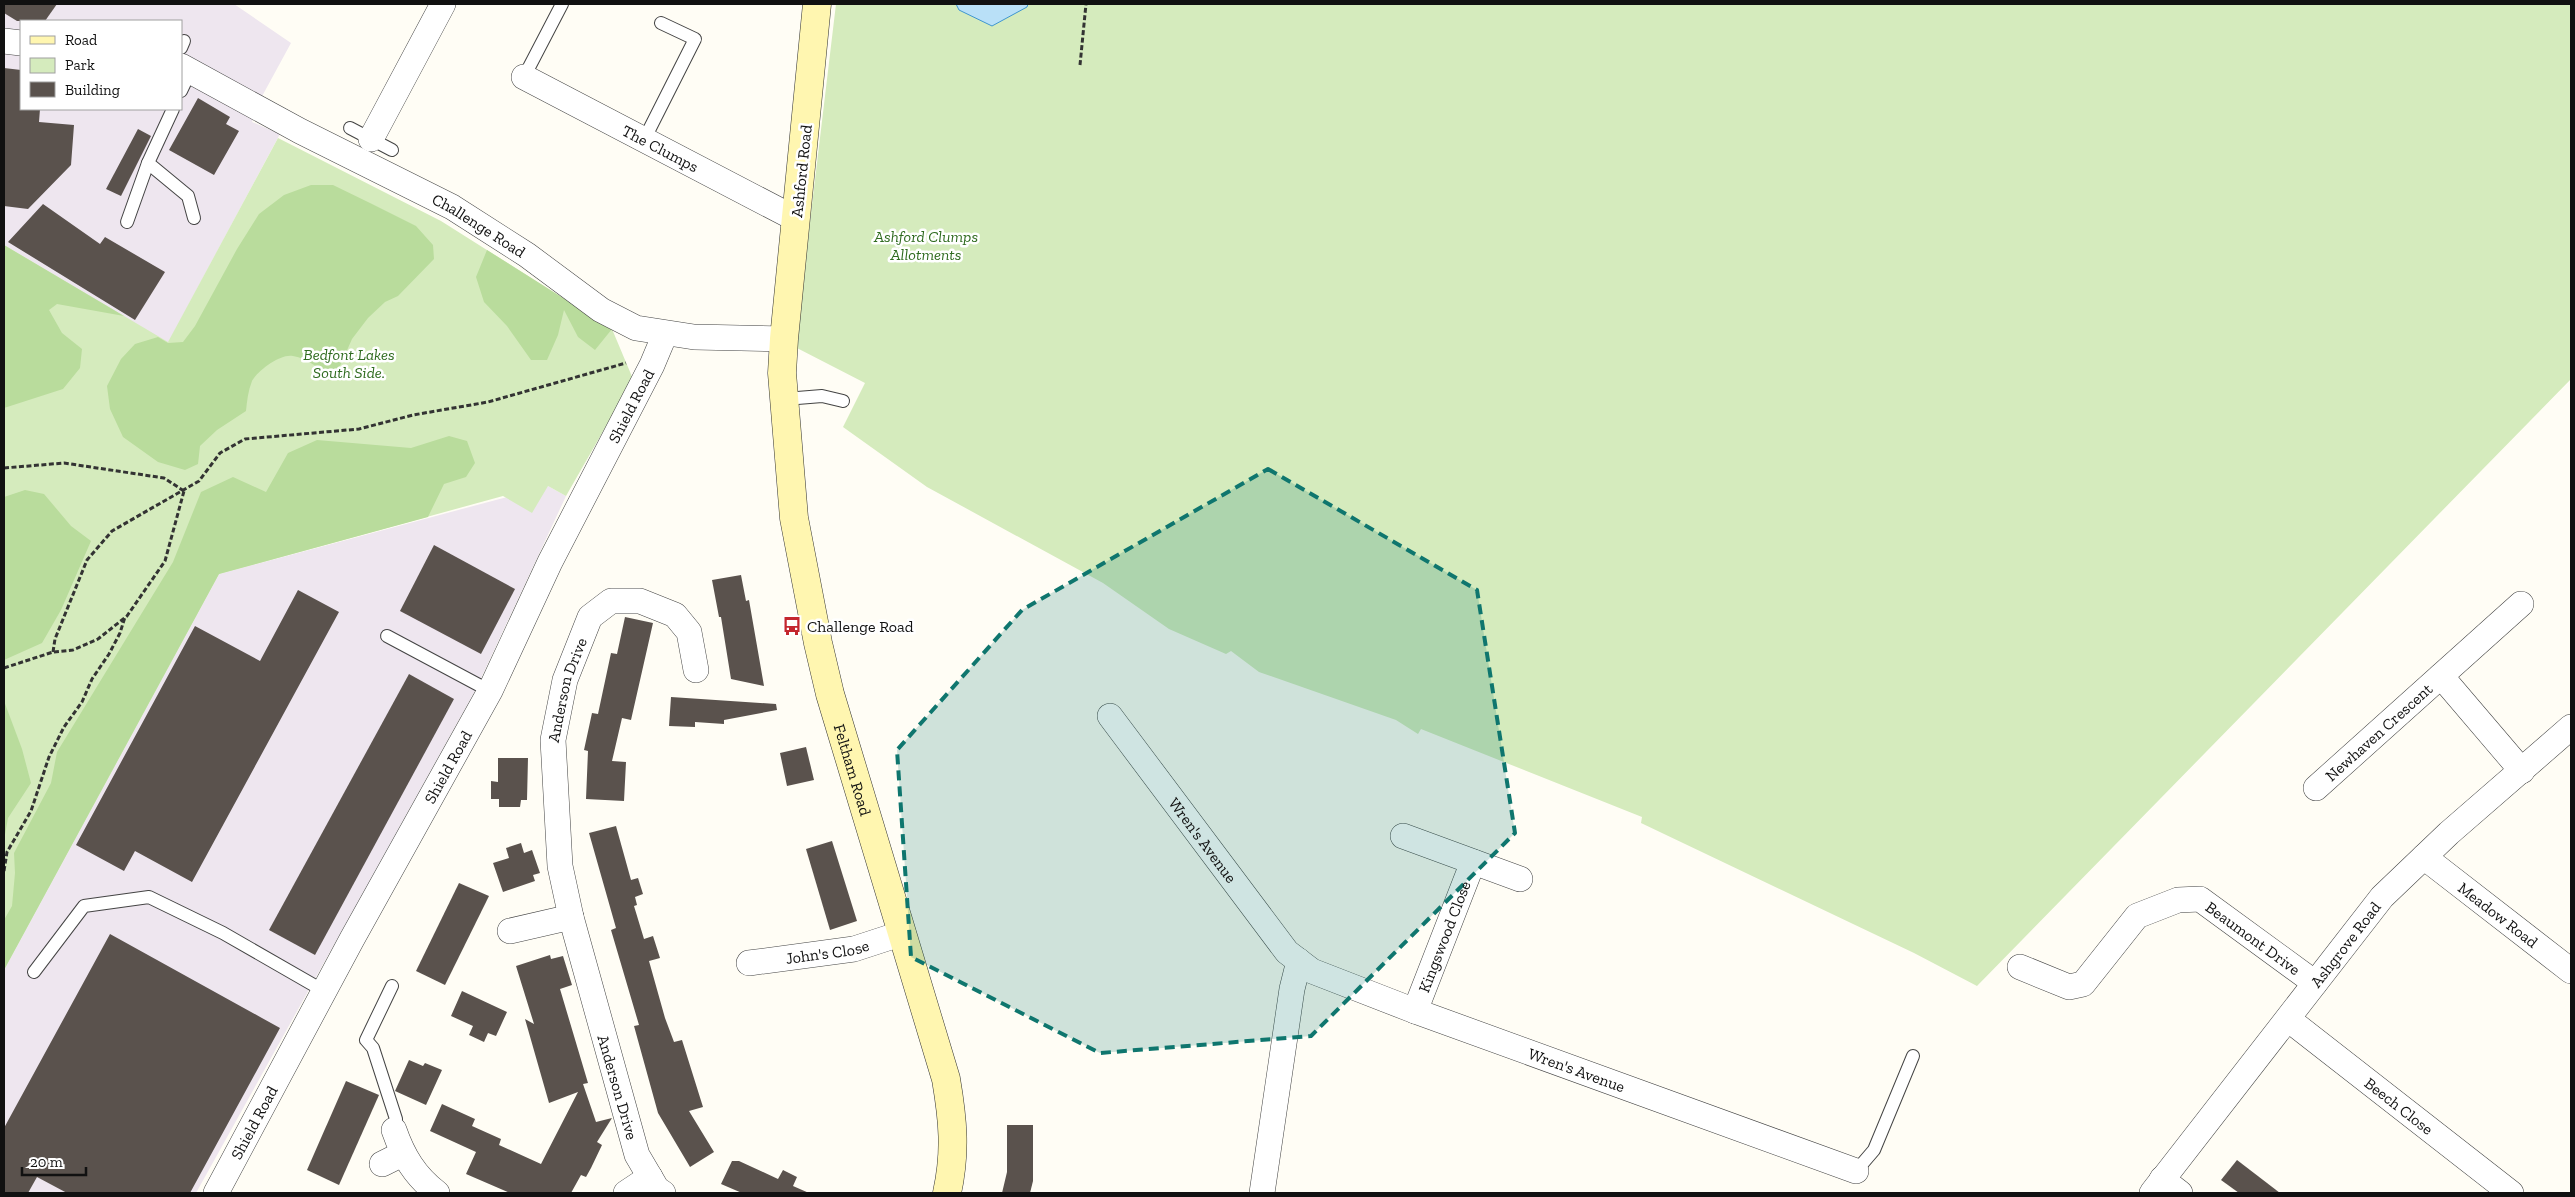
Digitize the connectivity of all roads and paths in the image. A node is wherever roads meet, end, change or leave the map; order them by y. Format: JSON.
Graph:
{"nodes":[{"id":1,"x":444,"y":4,"type":"edge"},
{"id":2,"x":562,"y":4,"type":"edge"},
{"id":3,"x":817,"y":4,"type":"edge"},
{"id":4,"x":1086,"y":4,"type":"edge"},
{"id":5,"x":661,"y":23,"type":"dead end"},
{"id":6,"x":4,"y":41,"type":"edge"},
{"id":7,"x":20,"y":43,"type":"edge"},
{"id":8,"x":1080,"y":66,"type":"dead end"},
{"id":9,"x":184,"y":76,"type":"edge"},
{"id":10,"x":524,"y":77,"type":"joint"},
{"id":11,"x":173,"y":110,"type":"edge"},
{"id":12,"x":371,"y":139,"type":"dead end"},
{"id":13,"x":644,"y":140,"type":"junction"},
{"id":14,"x":148,"y":163,"type":"junction"},
{"id":15,"x":194,"y":218,"type":"dead end"},
{"id":16,"x":796,"y":220,"type":"junction"},
{"id":17,"x":127,"y":222,"type":"dead end"},
{"id":18,"x":665,"y":334,"type":"junction"},
{"id":19,"x":784,"y":339,"type":"junction"},
{"id":20,"x":626,"y":363,"type":"dead end"},
{"id":21,"x":785,"y":399,"type":"junction"},
{"id":22,"x":843,"y":402,"type":"dead end"},
{"id":23,"x":4,"y":468,"type":"edge"},
{"id":24,"x":184,"y":491,"type":"junction"},
{"id":25,"x":2522,"y":604,"type":"dead end"},
{"id":26,"x":125,"y":617,"type":"junction"},
{"id":27,"x":387,"y":636,"type":"dead end"},
{"id":28,"x":53,"y":652,"type":"junction"},
{"id":29,"x":4,"y":668,"type":"edge"},
{"id":30,"x":696,"y":670,"type":"dead end"},
{"id":31,"x":2441,"y":676,"type":"junction"},
{"id":32,"x":490,"y":691,"type":"junction"},
{"id":33,"x":1110,"y":716,"type":"dead end"},
{"id":34,"x":2571,"y":727,"type":"edge"},
{"id":35,"x":2522,"y":771,"type":"junction"},
{"id":36,"x":2316,"y":788,"type":"dead end"},
{"id":37,"x":1403,"y":836,"type":"dead end"},
{"id":38,"x":2424,"y":857,"type":"junction"},
{"id":39,"x":1472,"y":862,"type":"junction"},
{"id":40,"x":4,"y":871,"type":"edge"},
{"id":41,"x":1520,"y":879,"type":"dead end"},
{"id":42,"x":571,"y":917,"type":"junction"},
{"id":43,"x":510,"y":931,"type":"dead end"},
{"id":44,"x":903,"y":933,"type":"junction"},
{"id":45,"x":1300,"y":961,"type":"junction"},
{"id":46,"x":749,"y":963,"type":"dead end"},
{"id":47,"x":2020,"y":967,"type":"dead end"},
{"id":48,"x":2571,"y":971,"type":"edge"},
{"id":49,"x":34,"y":972,"type":"dead end"},
{"id":50,"x":2315,"y":983,"type":"junction"},
{"id":51,"x":392,"y":986,"type":"dead end"},
{"id":52,"x":324,"y":991,"type":"junction"},
{"id":53,"x":1415,"y":1011,"type":"junction"},
{"id":54,"x":2288,"y":1019,"type":"junction"},
{"id":55,"x":1913,"y":1056,"type":"dead end"},
{"id":56,"x":394,"y":1130,"type":"joint"},
{"id":57,"x":1856,"y":1171,"type":"joint"},
{"id":58,"x":656,"y":1185,"type":"edge"},
{"id":59,"x":2165,"y":1189,"type":"edge"},
{"id":60,"x":216,"y":1193,"type":"edge"},
{"id":61,"x":437,"y":1193,"type":"edge"},
{"id":62,"x":626,"y":1193,"type":"edge"},
{"id":63,"x":947,"y":1193,"type":"edge"},
{"id":64,"x":1262,"y":1193,"type":"edge"},
{"id":65,"x":2510,"y":1193,"type":"edge"}],
"edges":[{"from":1,"to":12,"type":"street"},
{"from":2,"to":10,"type":"lane"},
{"from":3,"to":16,"type":"main road","name":"Ashford Road"},
{"from":4,"to":8,"type":"path"},
{"from":5,"to":13,"type":"lane"},
{"from":6,"to":7,"type":"street"},
{"from":9,"to":18,"type":"street","name":"Challenge Road"},
{"from":10,"to":13,"type":"street","name":"The Clumps"},
{"from":11,"to":14,"type":"lane"},
{"from":13,"to":16,"type":"street","name":"The Clumps"},
{"from":14,"to":15,"type":"lane"},
{"from":14,"to":17,"type":"lane"},
{"from":16,"to":19,"type":"main road","name":"Ashford Road"},
{"from":18,"to":19,"type":"street","name":"Challenge Road"},
{"from":18,"to":32,"type":"street","name":"Shield Road"},
{"from":19,"to":21,"type":"main road","name":"Feltham Road"},
{"from":20,"to":24,"type":"path"},
{"from":21,"to":22,"type":"lane"},
{"from":21,"to":44,"type":"main road","name":"Feltham Road"},
{"from":23,"to":24,"type":"path"},
{"from":24,"to":26,"type":"path"},
{"from":24,"to":28,"type":"path"},
{"from":25,"to":31,"type":"street","name":"Newhaven Crescent"},
{"from":26,"to":28,"type":"path"},
{"from":26,"to":40,"type":"path"},
{"from":27,"to":32,"type":"lane"},
{"from":28,"to":29,"type":"path"},
{"from":30,"to":42,"type":"street","name":"Anderson Drive"},
{"from":31,"to":35,"type":"street","name":"Newhaven Crescent"},
{"from":31,"to":36,"type":"street","name":"Newhaven Crescent"},
{"from":32,"to":52,"type":"street","name":"Shield Road"},
{"from":33,"to":45,"type":"street","name":"Wren's Avenue"},
{"from":34,"to":35,"type":"street","name":"Ashgrove Road"},
{"from":35,"to":38,"type":"street","name":"Ashgrove Road"},
{"from":37,"to":39,"type":"street","name":"Kingswood Close"},
{"from":38,"to":48,"type":"street","name":"Meadow Road"},
{"from":38,"to":50,"type":"street","name":"Ashgrove Road"},
{"from":39,"to":41,"type":"street","name":"Kingswood Close"},
{"from":39,"to":53,"type":"street","name":"Kingswood Close"},
{"from":42,"to":43,"type":"street"},
{"from":42,"to":58,"type":"street","name":"Anderson Drive"},
{"from":44,"to":46,"type":"street","name":"John's Close"},
{"from":44,"to":63,"type":"main road","name":"Feltham Road"},
{"from":45,"to":53,"type":"street","name":"Wren's Avenue"},
{"from":45,"to":64,"type":"street"},
{"from":47,"to":50,"type":"street","name":"Beaumont Drive"},
{"from":49,"to":52,"type":"lane"},
{"from":50,"to":54,"type":"street","name":"Ashgrove Road"},
{"from":51,"to":56,"type":"lane"},
{"from":52,"to":60,"type":"street","name":"Shield Road"},
{"from":53,"to":57,"type":"street","name":"Wren's Avenue"},
{"from":54,"to":59,"type":"street","name":"Ashgrove Road"},
{"from":54,"to":65,"type":"street","name":"Beech Close"},
{"from":55,"to":57,"type":"lane"},
{"from":56,"to":61,"type":"street"},
{"from":58,"to":62,"type":"street"}]}
